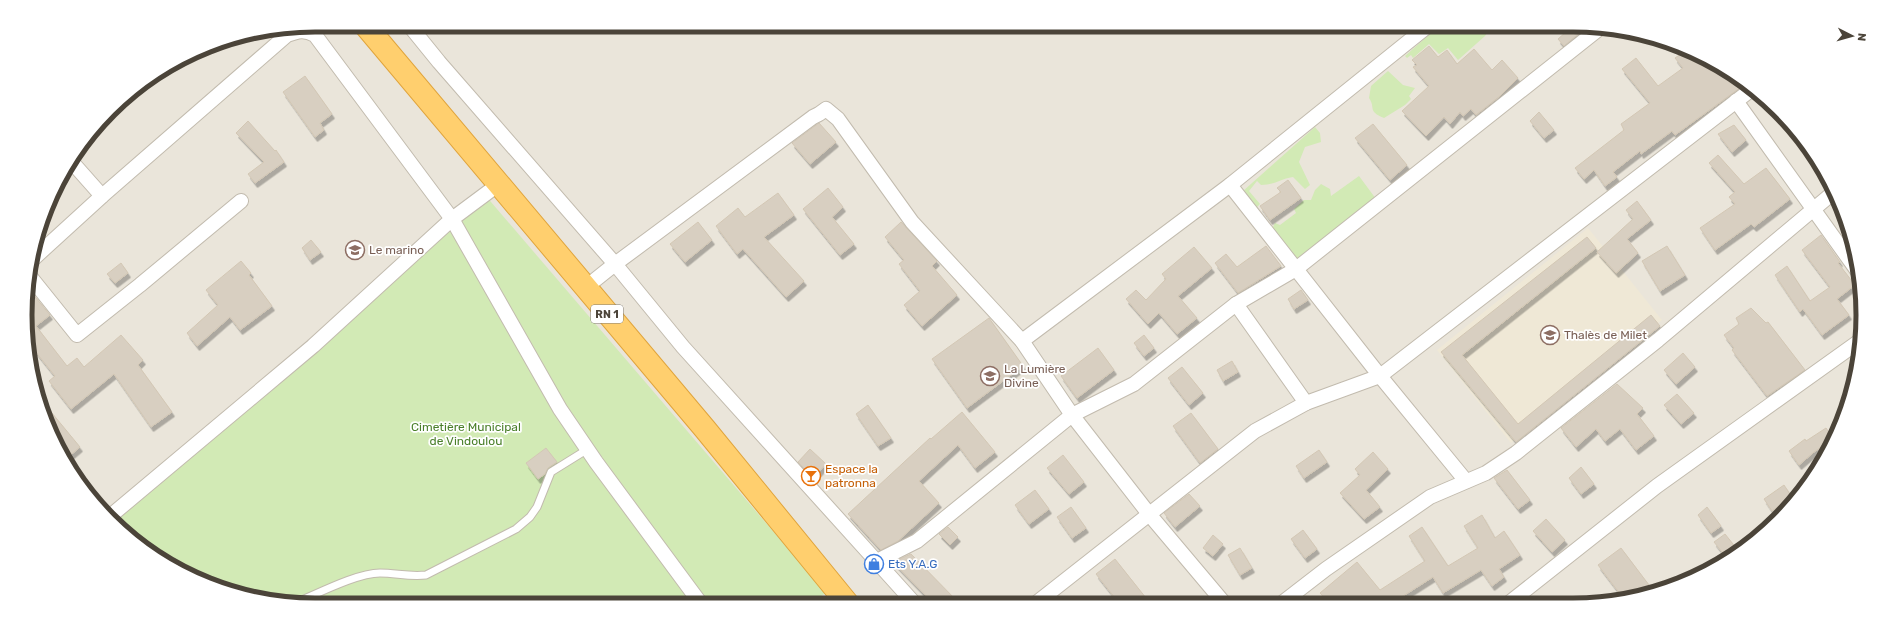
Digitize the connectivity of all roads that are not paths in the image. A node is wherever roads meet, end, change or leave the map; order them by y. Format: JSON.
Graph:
{"nodes":[{"id":1,"x":309,"y":32,"type":"edge"},
{"id":2,"x":371,"y":32,"type":"edge"},
{"id":3,"x":415,"y":32,"type":"edge"},
{"id":4,"x":1420,"y":32,"type":"edge"},
{"id":5,"x":292,"y":33,"type":"edge"},
{"id":6,"x":1594,"y":33,"type":"edge"},
{"id":7,"x":1748,"y":92,"type":"edge"},
{"id":8,"x":1736,"y":101,"type":"junction"},
{"id":9,"x":75,"y":166,"type":"edge"},
{"id":10,"x":499,"y":184,"type":"junction"},
{"id":11,"x":1230,"y":185,"type":"junction"},
{"id":12,"x":102,"y":196,"type":"junction"},
{"id":13,"x":1829,"y":196,"type":"edge"},
{"id":14,"x":241,"y":201,"type":"dead end"},
{"id":15,"x":1814,"y":209,"type":"junction"},
{"id":16,"x":452,"y":219,"type":"junction"},
{"id":17,"x":39,"y":254,"type":"edge"},
{"id":18,"x":1851,"y":262,"type":"edge"},
{"id":19,"x":615,"y":264,"type":"junction"},
{"id":20,"x":1296,"y":269,"type":"junction"},
{"id":21,"x":34,"y":281,"type":"edge"},
{"id":22,"x":585,"y":288,"type":"junction"},
{"id":23,"x":1236,"y":304,"type":"junction"},
{"id":24,"x":1022,"y":341,"type":"junction"},
{"id":25,"x":1854,"y":344,"type":"edge"},
{"id":26,"x":1380,"y":376,"type":"junction"},
{"id":27,"x":1306,"y":403,"type":"junction"},
{"id":28,"x":1072,"y":416,"type":"junction"},
{"id":29,"x":588,"y":449,"type":"junction"},
{"id":30,"x":1466,"y":481,"type":"junction"},
{"id":31,"x":113,"y":513,"type":"edge"},
{"id":32,"x":1149,"y":514,"type":"junction"},
{"id":33,"x":877,"y":561,"type":"junction"},
{"id":34,"x":308,"y":598,"type":"edge"},
{"id":35,"x":697,"y":598,"type":"edge"},
{"id":36,"x":837,"y":598,"type":"edge"},
{"id":37,"x":910,"y":598,"type":"edge"},
{"id":38,"x":1043,"y":598,"type":"edge"},
{"id":39,"x":1220,"y":598,"type":"edge"},
{"id":40,"x":1288,"y":598,"type":"edge"},
{"id":41,"x":1515,"y":598,"type":"edge"}],
"edges":[{"from":1,"to":16,"type":"street"},
{"from":2,"to":10,"type":"highway","number":"RN 1"},
{"from":3,"to":19,"type":"street"},
{"from":4,"to":11,"type":"street"},
{"from":5,"to":12,"type":"street"},
{"from":6,"to":20,"type":"street"},
{"from":7,"to":8,"type":"street"},
{"from":8,"to":15,"type":"street"},
{"from":8,"to":26,"type":"street"},
{"from":9,"to":12,"type":"street"},
{"from":10,"to":16,"type":"street"},
{"from":10,"to":22,"type":"highway","number":"RN 1"},
{"from":11,"to":20,"type":"street"},
{"from":11,"to":24,"type":"street"},
{"from":12,"to":17,"type":"street"},
{"from":13,"to":15,"type":"street"},
{"from":14,"to":21,"type":"street"},
{"from":15,"to":18,"type":"street"},
{"from":15,"to":30,"type":"street"},
{"from":16,"to":29,"type":"street"},
{"from":16,"to":31,"type":"street"},
{"from":19,"to":22,"type":"street"},
{"from":19,"to":24,"type":"street"},
{"from":19,"to":33,"type":"street"},
{"from":20,"to":23,"type":"street"},
{"from":20,"to":26,"type":"street"},
{"from":22,"to":36,"type":"highway","number":"RN 1"},
{"from":23,"to":27,"type":"street"},
{"from":23,"to":28,"type":"street"},
{"from":24,"to":28,"type":"street"},
{"from":25,"to":41,"type":"street"},
{"from":26,"to":27,"type":"street"},
{"from":26,"to":30,"type":"street"},
{"from":27,"to":32,"type":"street"},
{"from":28,"to":32,"type":"street"},
{"from":28,"to":33,"type":"street"},
{"from":29,"to":34,"type":"lane"},
{"from":29,"to":35,"type":"street"},
{"from":30,"to":40,"type":"street"},
{"from":32,"to":38,"type":"street"},
{"from":32,"to":39,"type":"street"},
{"from":33,"to":37,"type":"street"}]}
